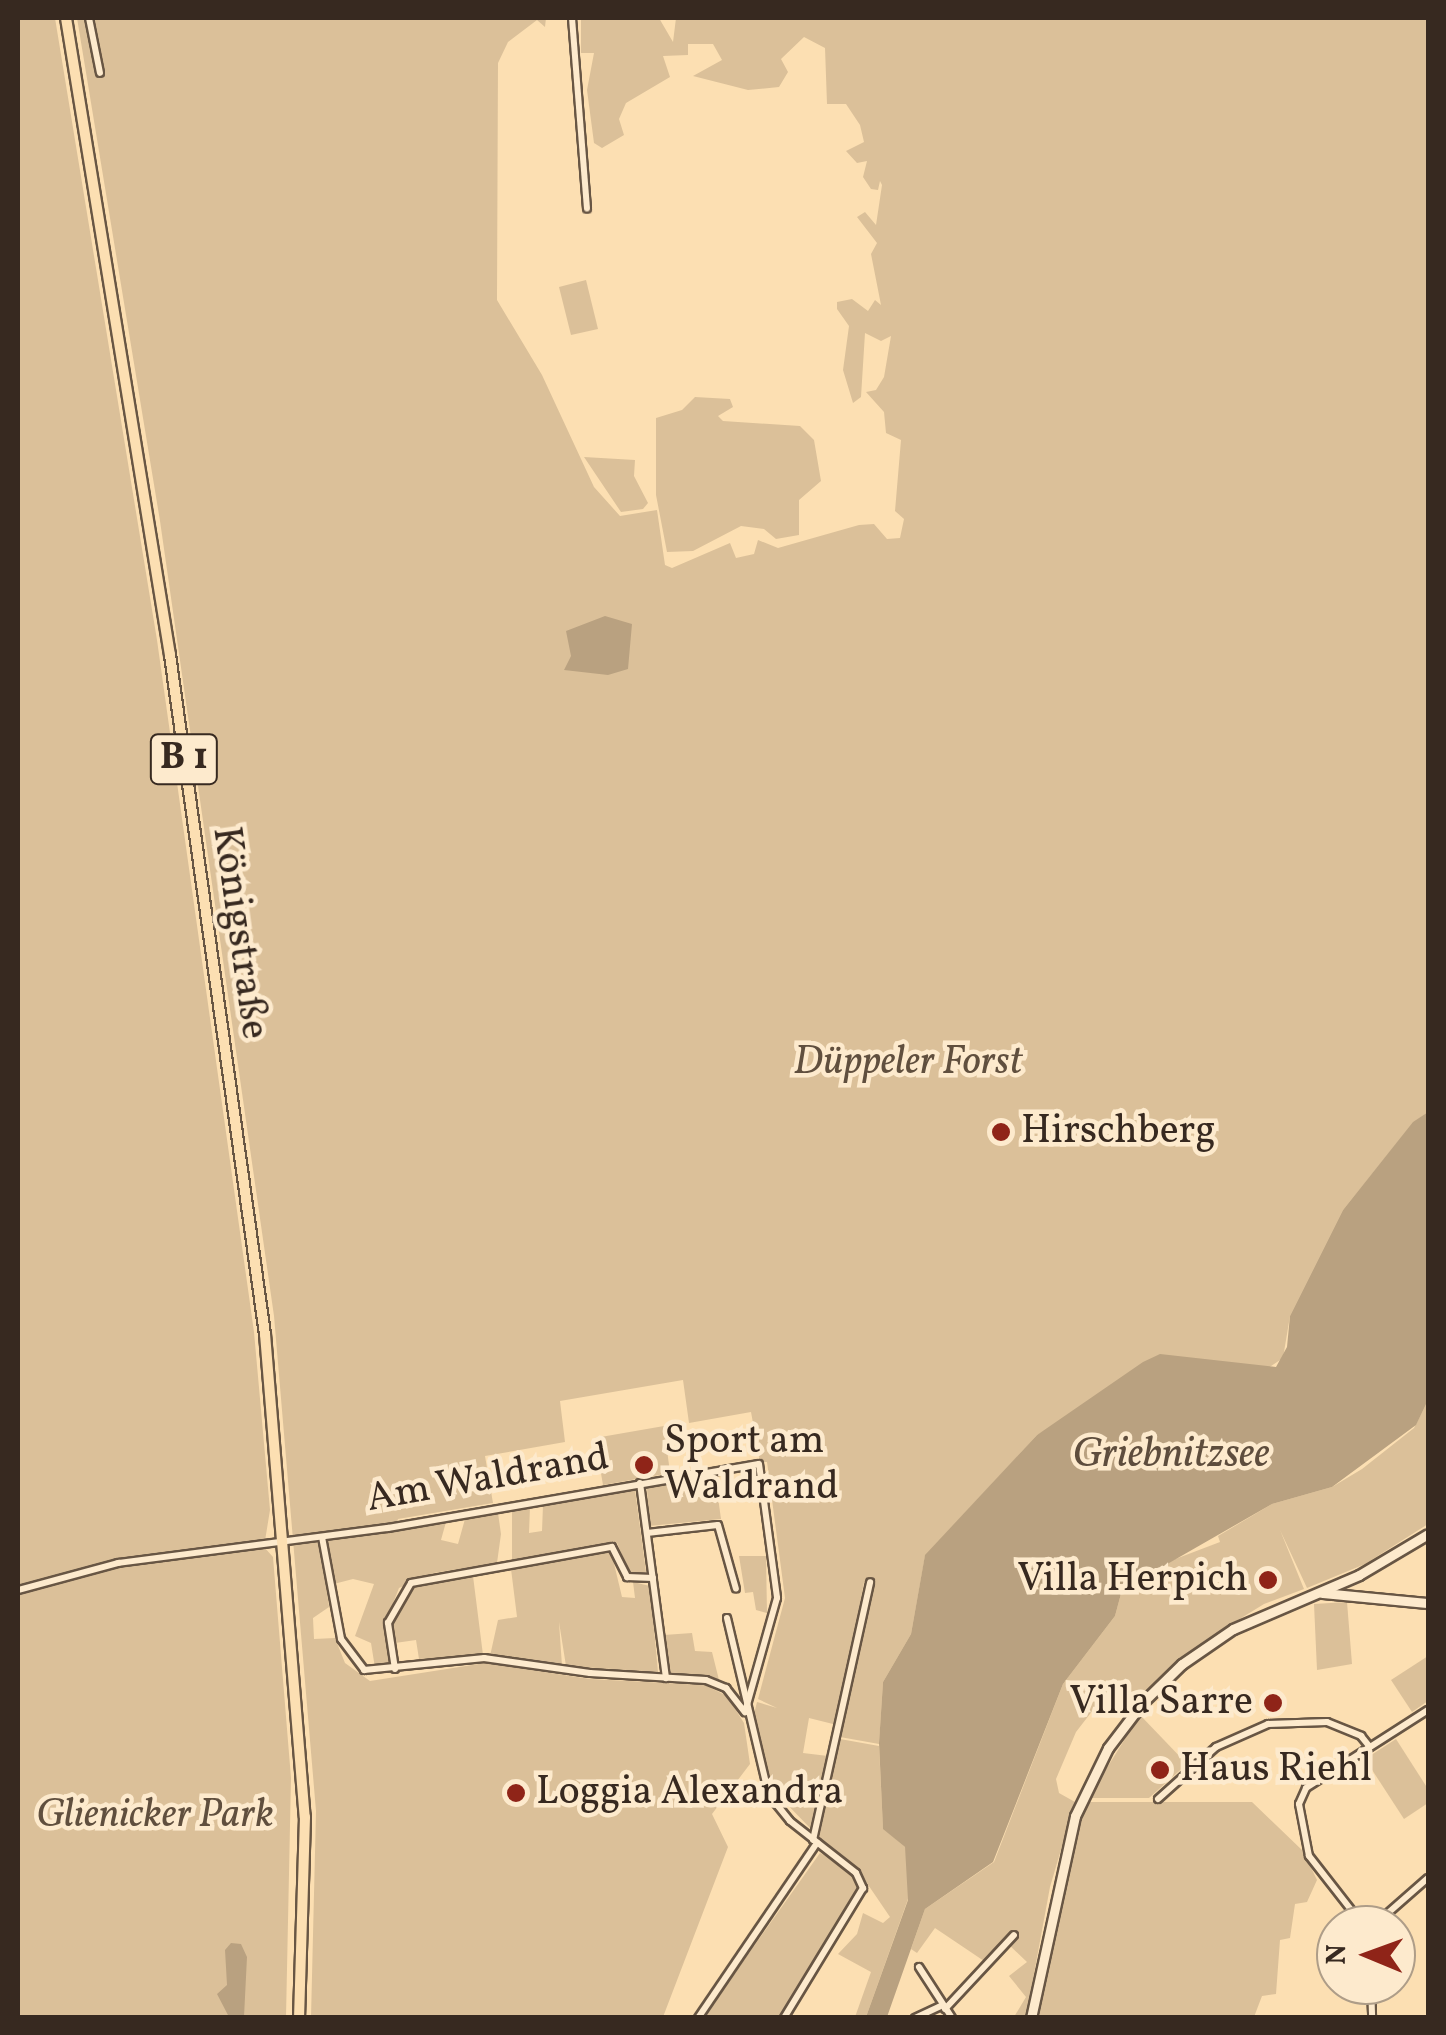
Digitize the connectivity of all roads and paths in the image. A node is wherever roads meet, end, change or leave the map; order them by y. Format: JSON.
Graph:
{"nodes":[{"id":1,"x":66,"y":18,"type":"edge"},
{"id":2,"x":89,"y":18,"type":"edge"},
{"id":3,"x":572,"y":18,"type":"edge"},
{"id":4,"x":100,"y":73,"type":"dead end"},
{"id":5,"x":588,"y":208,"type":"dead end"},
{"id":6,"x":640,"y":1483,"type":"junction"},
{"id":7,"x":646,"y":1533,"type":"junction"},
{"id":8,"x":1428,"y":1534,"type":"edge"},
{"id":9,"x":322,"y":1537,"type":"junction"},
{"id":10,"x":283,"y":1542,"type":"junction"},
{"id":11,"x":653,"y":1578,"type":"junction"},
{"id":12,"x":870,"y":1582,"type":"dead end"},
{"id":13,"x":736,"y":1588,"type":"dead end"},
{"id":14,"x":18,"y":1590,"type":"edge"},
{"id":15,"x":1318,"y":1594,"type":"junction"},
{"id":16,"x":1428,"y":1603,"type":"edge"},
{"id":17,"x":727,"y":1618,"type":"dead end"},
{"id":18,"x":395,"y":1668,"type":"junction"},
{"id":19,"x":666,"y":1678,"type":"junction"},
{"id":20,"x":1428,"y":1710,"type":"edge"},
{"id":21,"x":746,"y":1712,"type":"junction"},
{"id":22,"x":1370,"y":1747,"type":"junction"},
{"id":23,"x":1158,"y":1799,"type":"dead end"},
{"id":24,"x":815,"y":1841,"type":"junction"},
{"id":25,"x":1428,"y":1878,"type":"edge"},
{"id":26,"x":1348,"y":1905,"type":"edge"},
{"id":27,"x":1397,"y":1905,"type":"edge"},
{"id":28,"x":1014,"y":1935,"type":"dead end"},
{"id":29,"x":919,"y":1967,"type":"dead end"},
{"id":30,"x":944,"y":2008,"type":"junction"},
{"id":31,"x":300,"y":2018,"type":"edge"},
{"id":32,"x":698,"y":2018,"type":"edge"},
{"id":33,"x":784,"y":2018,"type":"edge"},
{"id":34,"x":914,"y":2018,"type":"edge"},
{"id":35,"x":952,"y":2018,"type":"edge"},
{"id":36,"x":1031,"y":2018,"type":"edge"}],
"edges":[{"from":1,"to":10,"type":"main road","name":"Königstraße","number":"B 1"},
{"from":2,"to":4,"type":"street"},
{"from":3,"to":5,"type":"street"},
{"from":6,"to":7,"type":"street"},
{"from":6,"to":9,"type":"street","name":"Am Waldrand"},
{"from":6,"to":21,"type":"street","name":"Am Waldrand"},
{"from":7,"to":11,"type":"street"},
{"from":7,"to":13,"type":"street"},
{"from":8,"to":15,"type":"street"},
{"from":9,"to":10,"type":"street","name":"Am Waldrand"},
{"from":9,"to":18,"type":"street"},
{"from":10,"to":14,"type":"street","name":"Am Waldrand"},
{"from":10,"to":31,"type":"main road","name":"Königstraße","number":"B 1"},
{"from":11,"to":18,"type":"street"},
{"from":11,"to":19,"type":"street"},
{"from":12,"to":24,"type":"street"},
{"from":15,"to":16,"type":"street"},
{"from":15,"to":36,"type":"street"},
{"from":17,"to":21,"type":"street"},
{"from":18,"to":19,"type":"street"},
{"from":19,"to":21,"type":"street"},
{"from":20,"to":22,"type":"street"},
{"from":21,"to":24,"type":"street"},
{"from":22,"to":23,"type":"street"},
{"from":22,"to":26,"type":"street"},
{"from":24,"to":32,"type":"street"},
{"from":24,"to":33,"type":"street"},
{"from":25,"to":27,"type":"street"},
{"from":28,"to":30,"type":"street"},
{"from":29,"to":30,"type":"street"},
{"from":30,"to":34,"type":"street"},
{"from":30,"to":35,"type":"street"}]}
